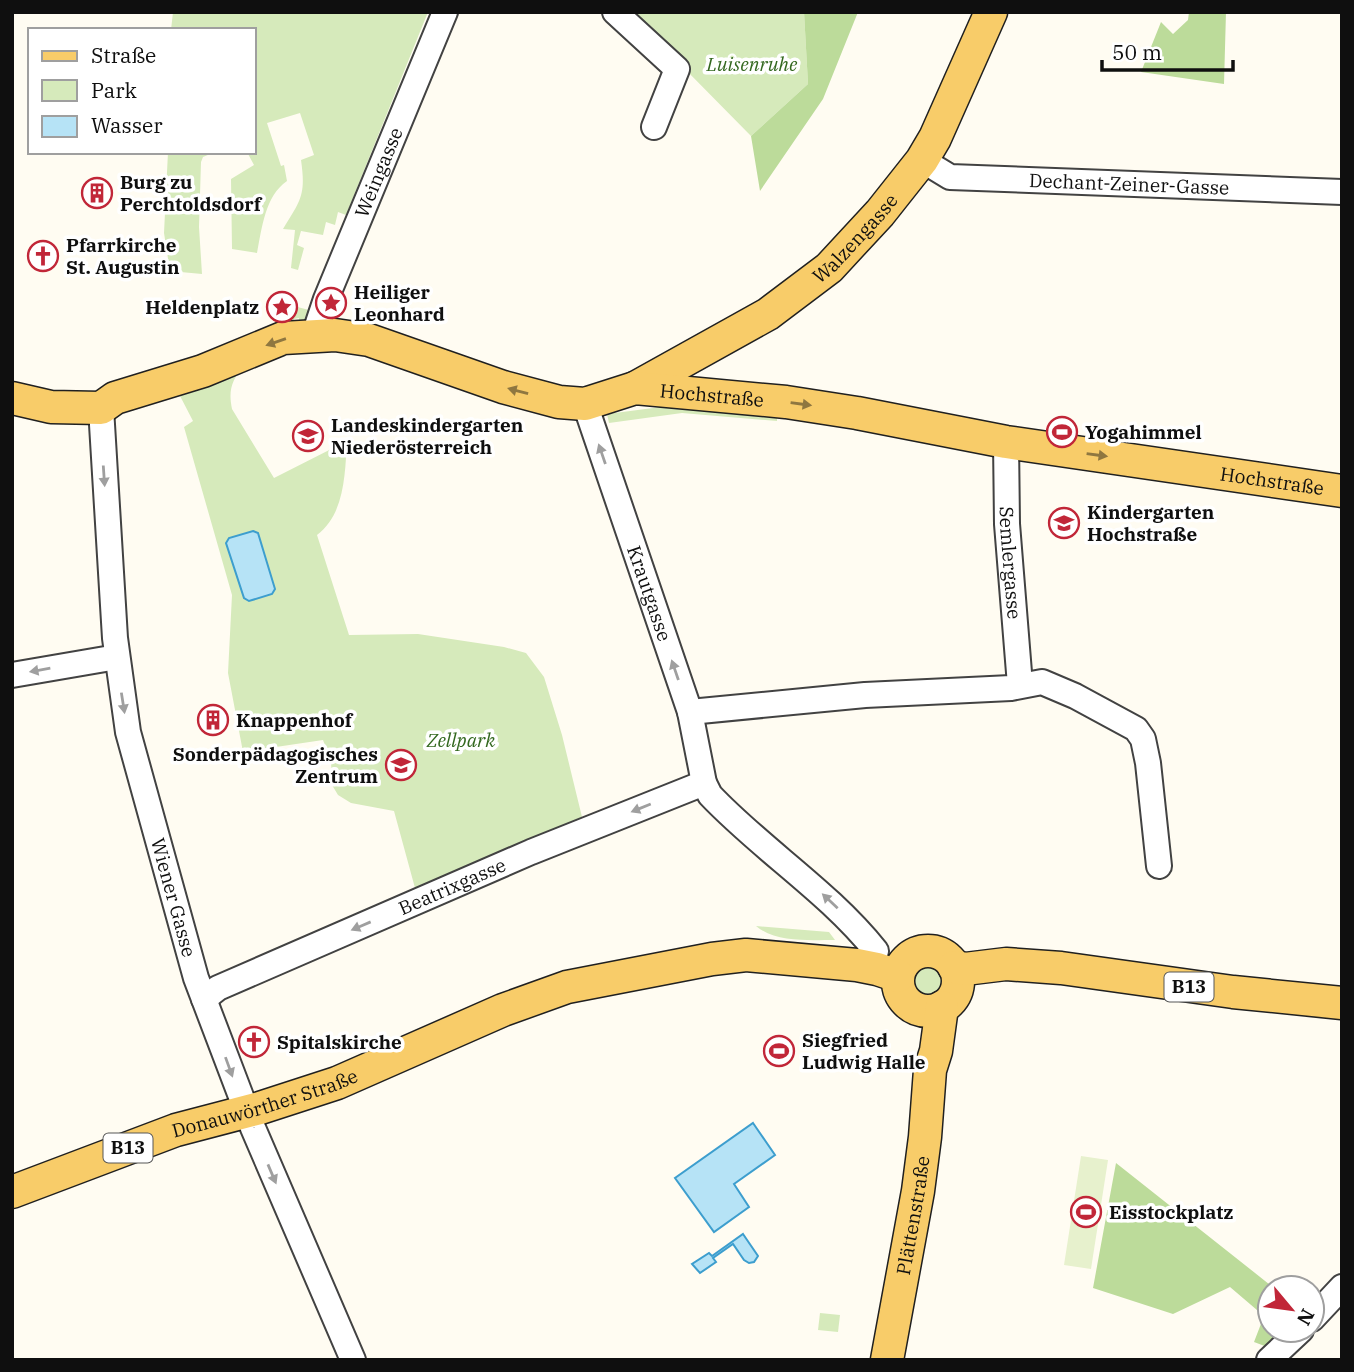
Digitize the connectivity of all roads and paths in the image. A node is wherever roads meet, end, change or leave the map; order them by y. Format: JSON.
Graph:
{"nodes":[{"id":1,"x":445,"y":12,"type":"edge"},
{"id":2,"x":615,"y":12,"type":"edge"},
{"id":3,"x":991,"y":12,"type":"edge"},
{"id":4,"x":654,"y":127,"type":"dead end"},
{"id":5,"x":922,"y":160,"type":"junction"},
{"id":6,"x":1342,"y":192,"type":"edge"},
{"id":7,"x":314,"y":335,"type":"junction"},
{"id":8,"x":635,"y":388,"type":"junction"},
{"id":9,"x":12,"y":398,"type":"edge"},
{"id":10,"x":585,"y":404,"type":"junction"},
{"id":11,"x":101,"y":408,"type":"junction"},
{"id":12,"x":1006,"y":442,"type":"junction"},
{"id":13,"x":1342,"y":491,"type":"edge"},
{"id":14,"x":117,"y":657,"type":"junction"},
{"id":15,"x":12,"y":675,"type":"edge"},
{"id":16,"x":1020,"y":685,"type":"junction"},
{"id":17,"x":690,"y":712,"type":"junction"},
{"id":18,"x":704,"y":783,"type":"junction"},
{"id":19,"x":1159,"y":866,"type":"dead end"},
{"id":20,"x":876,"y":951,"type":"junction"},
{"id":21,"x":760,"y":955,"type":"junction"},
{"id":22,"x":903,"y":968,"type":"junction"},
{"id":23,"x":941,"y":994,"type":"junction"},
{"id":24,"x":204,"y":999,"type":"junction"},
{"id":25,"x":1342,"y":1003,"type":"edge"},
{"id":26,"x":246,"y":1111,"type":"junction"},
{"id":27,"x":12,"y":1192,"type":"edge"},
{"id":28,"x":1342,"y":1287,"type":"edge"},
{"id":29,"x":1326,"y":1304,"type":"edge"},
{"id":30,"x":1286,"y":1344,"type":"edge"},
{"id":31,"x":352,"y":1360,"type":"edge"},
{"id":32,"x":887,"y":1360,"type":"edge"},
{"id":33,"x":1269,"y":1360,"type":"edge"}],
"edges":[{"from":1,"to":7,"type":"street","name":"Weingasse"},
{"from":2,"to":4,"type":"street"},
{"from":3,"to":5,"type":"main road","name":"Walzengasse"},
{"from":5,"to":6,"type":"street","name":"Dechant-Zeiner-Gasse"},
{"from":5,"to":8,"type":"main road","name":"Walzengasse"},
{"from":10,"to":7,"type":"main road","name":"Hochstraße","one_way":true},
{"from":7,"to":11,"type":"main road","name":"Hochstraße","one_way":true},
{"from":8,"to":10,"type":"main road","name":"Hochstraße"},
{"from":8,"to":12,"type":"main road","name":"Hochstraße","one_way":true},
{"from":9,"to":11,"type":"main road"},
{"from":17,"to":10,"type":"street","name":"Krautgasse","one_way":true},
{"from":11,"to":14,"type":"street","name":"Wiener Gasse","one_way":true},
{"from":12,"to":13,"type":"main road","name":"Hochstraße","one_way":true},
{"from":12,"to":16,"type":"street","name":"Semlergasse"},
{"from":14,"to":15,"type":"street","one_way":true},
{"from":14,"to":24,"type":"street","name":"Wiener Gasse","one_way":true},
{"from":16,"to":17,"type":"street"},
{"from":16,"to":19,"type":"street"},
{"from":17,"to":18,"type":"street","name":"Krautgasse"},
{"from":20,"to":18,"type":"street","one_way":true},
{"from":18,"to":24,"type":"street","name":"Beatrixgasse","one_way":true},
{"from":20,"to":21,"type":"main road","name":"Donauwörther Straße","number":"B13"},
{"from":20,"to":22,"type":"main road","name":"Donauwörther Straße","number":"B13"},
{"from":21,"to":22,"type":"main road","name":"Donauwörther Straße","number":"B13"},
{"from":21,"to":26,"type":"main road","name":"Donauwörther Straße","number":"B13"},
{"from":22,"to":23,"type":"main road","name":"Plättenstraße"},
{"from":22,"to":23,"type":"main road","number":"B13"},
{"from":23,"to":25,"type":"main road","number":"B13"},
{"from":23,"to":32,"type":"main road","name":"Plättenstraße"},
{"from":24,"to":26,"type":"street","name":"Wiener Gasse","one_way":true},
{"from":26,"to":27,"type":"main road","name":"Donauwörther Straße","number":"B13"},
{"from":26,"to":31,"type":"street","name":"Wiener Gasse","one_way":true},
{"from":28,"to":29,"type":"street"},
{"from":30,"to":33,"type":"street"}]}
